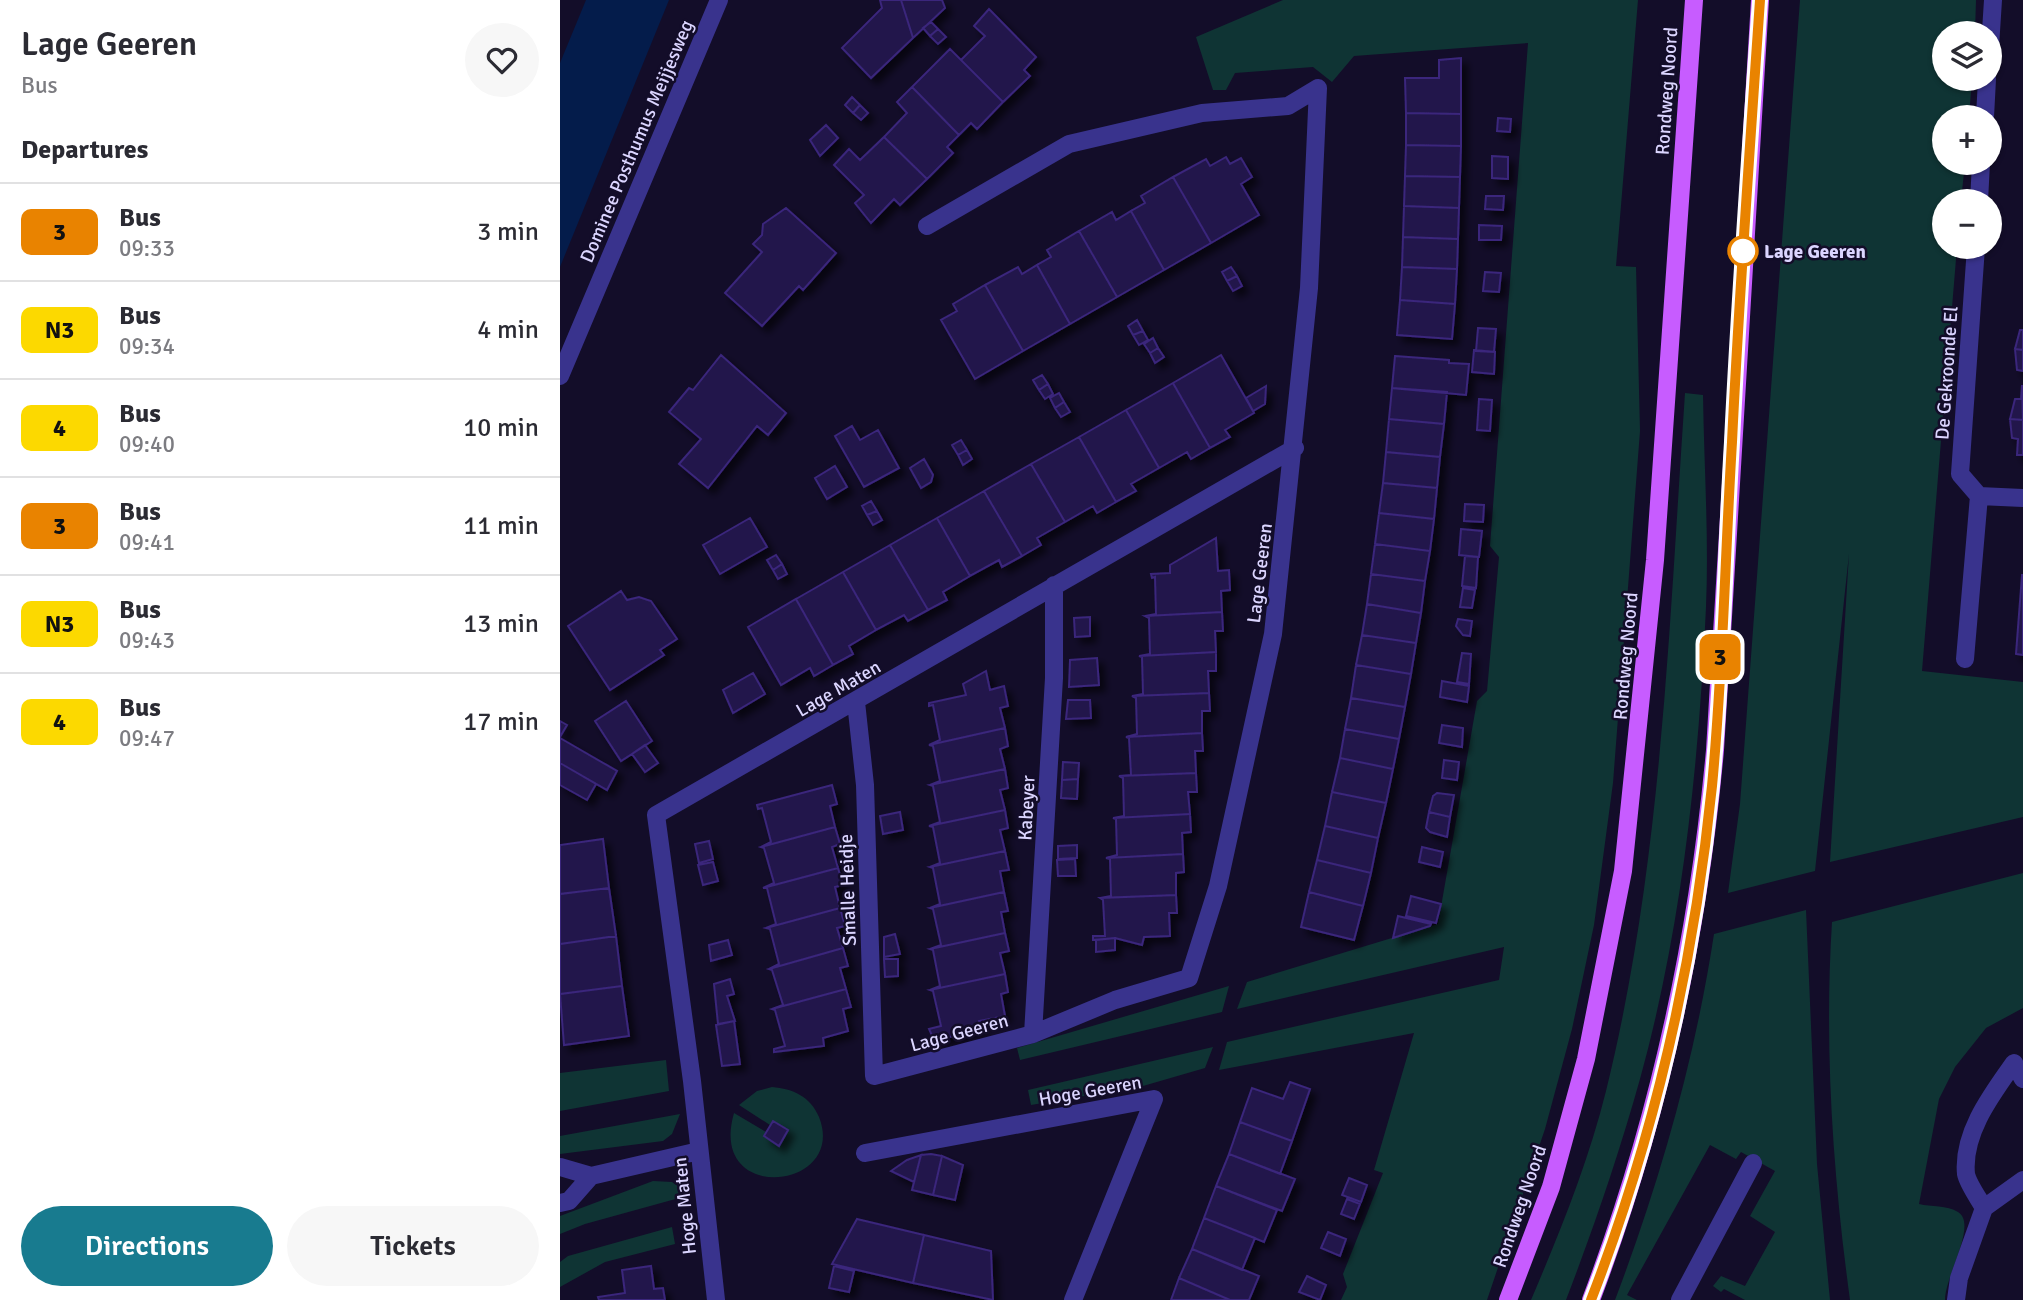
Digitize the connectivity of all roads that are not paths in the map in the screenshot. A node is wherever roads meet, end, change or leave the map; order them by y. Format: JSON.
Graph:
{"nodes":[{"id":1,"x":719,"y":0,"type":"edge"},
{"id":2,"x":1694,"y":0,"type":"edge"},
{"id":3,"x":1760,"y":0,"type":"edge"},
{"id":4,"x":1993,"y":0,"type":"edge"},
{"id":5,"x":1992,"y":21,"type":"edge"},
{"id":6,"x":927,"y":226,"type":"dead end"},
{"id":7,"x":1975,"y":259,"type":"edge"},
{"id":8,"x":560,"y":376,"type":"edge"},
{"id":9,"x":1295,"y":447,"type":"junction"},
{"id":10,"x":1979,"y":496,"type":"junction"},
{"id":11,"x":2023,"y":498,"type":"edge"},
{"id":12,"x":1054,"y":585,"type":"junction"},
{"id":13,"x":1965,"y":659,"type":"dead end"},
{"id":14,"x":856,"y":702,"type":"junction"},
{"id":15,"x":1033,"y":1034,"type":"junction"},
{"id":16,"x":874,"y":1076,"type":"joint"},
{"id":17,"x":2023,"y":1079,"type":"edge"},
{"id":18,"x":694,"y":1107,"type":"joint"},
{"id":19,"x":699,"y":1151,"type":"junction"},
{"id":20,"x":865,"y":1153,"type":"dead end"},
{"id":21,"x":1753,"y":1163,"type":"dead end"},
{"id":22,"x":560,"y":1167,"type":"edge"},
{"id":23,"x":591,"y":1176,"type":"junction"},
{"id":24,"x":2023,"y":1180,"type":"edge"},
{"id":25,"x":560,"y":1203,"type":"edge"},
{"id":26,"x":1984,"y":1208,"type":"junction"},
{"id":27,"x":716,"y":1300,"type":"edge"},
{"id":28,"x":1073,"y":1300,"type":"edge"},
{"id":29,"x":1508,"y":1300,"type":"edge"},
{"id":30,"x":1591,"y":1300,"type":"edge"},
{"id":31,"x":1680,"y":1300,"type":"edge"},
{"id":32,"x":1956,"y":1300,"type":"edge"}],
"edges":[{"from":1,"to":8,"type":"street","name":"Dominee Posthumus Meijjesweg"},
{"from":2,"to":29,"type":"main road","name":"Rondweg Noord"},
{"from":3,"to":30,"type":"main road"},
{"from":4,"to":5,"type":"street"},
{"from":6,"to":9,"type":"street","name":"Lage Geeren"},
{"from":7,"to":10,"type":"street","name":"De Gekroonde El"},
{"from":9,"to":12,"type":"street","name":"Lage Maten"},
{"from":9,"to":15,"type":"street","name":"Lage Geeren"},
{"from":10,"to":11,"type":"street"},
{"from":10,"to":13,"type":"street"},
{"from":12,"to":14,"type":"street","name":"Lage Maten"},
{"from":12,"to":15,"type":"street","name":"Kabeyer"},
{"from":14,"to":16,"type":"street","name":"Smalle Heidje"},
{"from":14,"to":18,"type":"street","name":"Lage Maten"},
{"from":15,"to":16,"type":"street","name":"Lage Geeren"},
{"from":17,"to":26,"type":"street"},
{"from":18,"to":19,"type":"street","name":"Hoge Maten"},
{"from":19,"to":23,"type":"street"},
{"from":19,"to":27,"type":"street","name":"Hoge Maten"},
{"from":20,"to":28,"type":"street","name":"Hoge Geeren"},
{"from":21,"to":31,"type":"street"},
{"from":22,"to":23,"type":"street"},
{"from":23,"to":25,"type":"street"},
{"from":24,"to":26,"type":"street"},
{"from":26,"to":32,"type":"street"}]}
